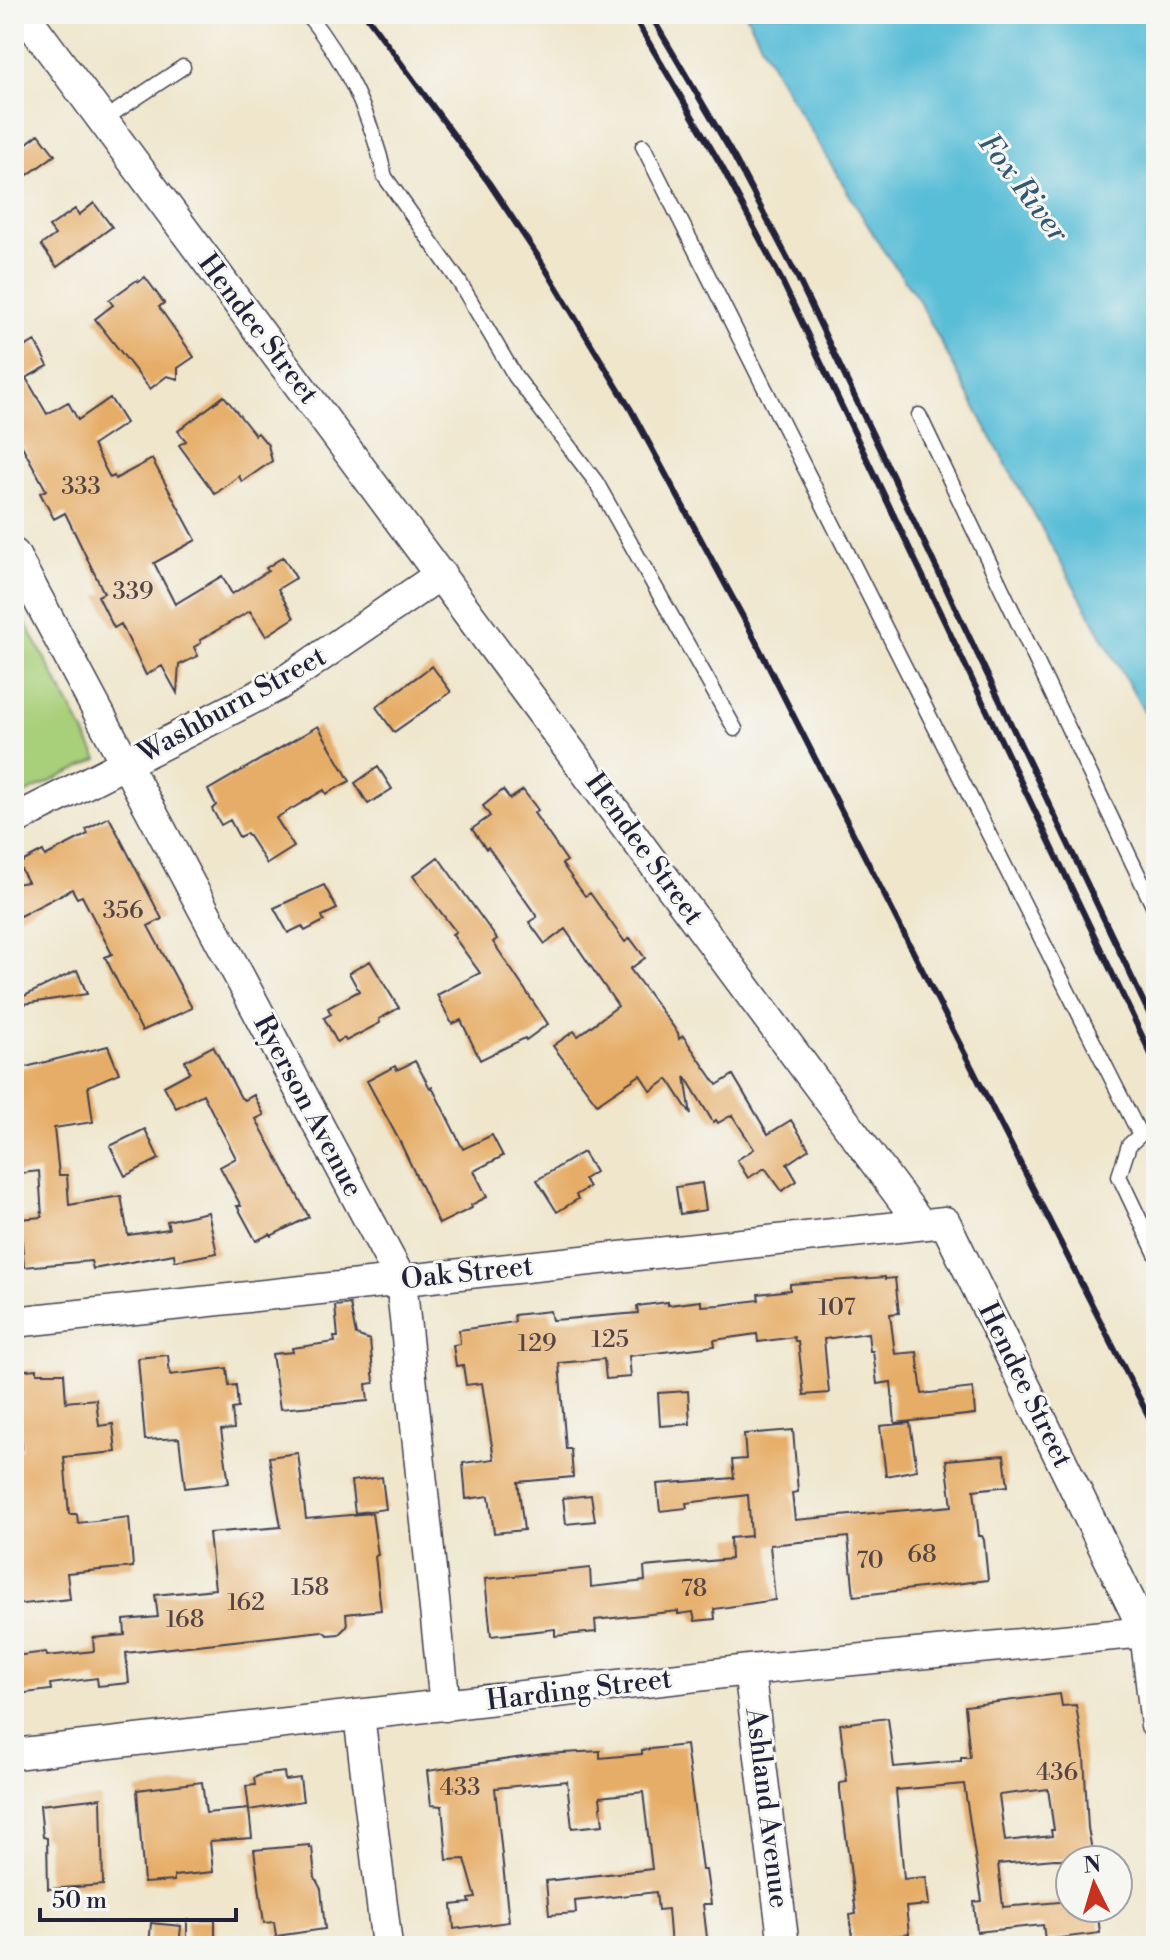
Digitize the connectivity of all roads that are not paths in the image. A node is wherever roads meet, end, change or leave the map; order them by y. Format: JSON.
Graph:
{"nodes":[{"id":1,"x":24,"y":14,"type":"edge"},
{"id":2,"x":307,"y":14,"type":"edge"},
{"id":3,"x":183,"y":67,"type":"dead end"},
{"id":4,"x":103,"y":120,"type":"junction"},
{"id":5,"x":643,"y":146,"type":"dead end"},
{"id":6,"x":919,"y":415,"type":"dead end"},
{"id":7,"x":14,"y":554,"type":"edge"},
{"id":8,"x":441,"y":574,"type":"junction"},
{"id":9,"x":735,"y":729,"type":"dead end"},
{"id":10,"x":126,"y":764,"type":"junction"},
{"id":11,"x":14,"y":820,"type":"edge"},
{"id":12,"x":1156,"y":912,"type":"edge"},
{"id":13,"x":920,"y":1223,"type":"junction"},
{"id":14,"x":1156,"y":1254,"type":"edge"},
{"id":15,"x":401,"y":1280,"type":"junction"},
{"id":16,"x":14,"y":1322,"type":"edge"},
{"id":17,"x":1145,"y":1632,"type":"junction"},
{"id":18,"x":749,"y":1670,"type":"junction"},
{"id":19,"x":445,"y":1706,"type":"junction"},
{"id":20,"x":359,"y":1715,"type":"junction"},
{"id":21,"x":1156,"y":1725,"type":"edge"},
{"id":22,"x":14,"y":1754,"type":"edge"},
{"id":23,"x":387,"y":1946,"type":"edge"},
{"id":24,"x":784,"y":1946,"type":"edge"}],
"edges":[{"from":1,"to":4,"type":"street","name":"Hendee Street"},
{"from":2,"to":9,"type":"lane"},
{"from":3,"to":4,"type":"lane"},
{"from":4,"to":8,"type":"street","name":"Hendee Street"},
{"from":5,"to":14,"type":"lane"},
{"from":6,"to":12,"type":"lane"},
{"from":7,"to":10,"type":"street","name":"Ryerson Avenue"},
{"from":8,"to":10,"type":"street","name":"Washburn Street"},
{"from":8,"to":13,"type":"street","name":"Hendee Street"},
{"from":10,"to":11,"type":"street","name":"Washburn Street"},
{"from":10,"to":15,"type":"street","name":"Ryerson Avenue"},
{"from":13,"to":15,"type":"street","name":"Oak Street"},
{"from":13,"to":17,"type":"street","name":"Hendee Street"},
{"from":15,"to":16,"type":"street","name":"Oak Street"},
{"from":15,"to":19,"type":"street","name":"Ryerson Avenue"},
{"from":17,"to":18,"type":"street","name":"Harding Street"},
{"from":17,"to":21,"type":"street","name":"Hendee Street"},
{"from":18,"to":19,"type":"street","name":"Harding Street"},
{"from":18,"to":24,"type":"street","name":"Ashland Avenue"},
{"from":19,"to":20,"type":"street","name":"Harding Street"},
{"from":20,"to":22,"type":"street","name":"Harding Street"},
{"from":20,"to":23,"type":"street"}]}
